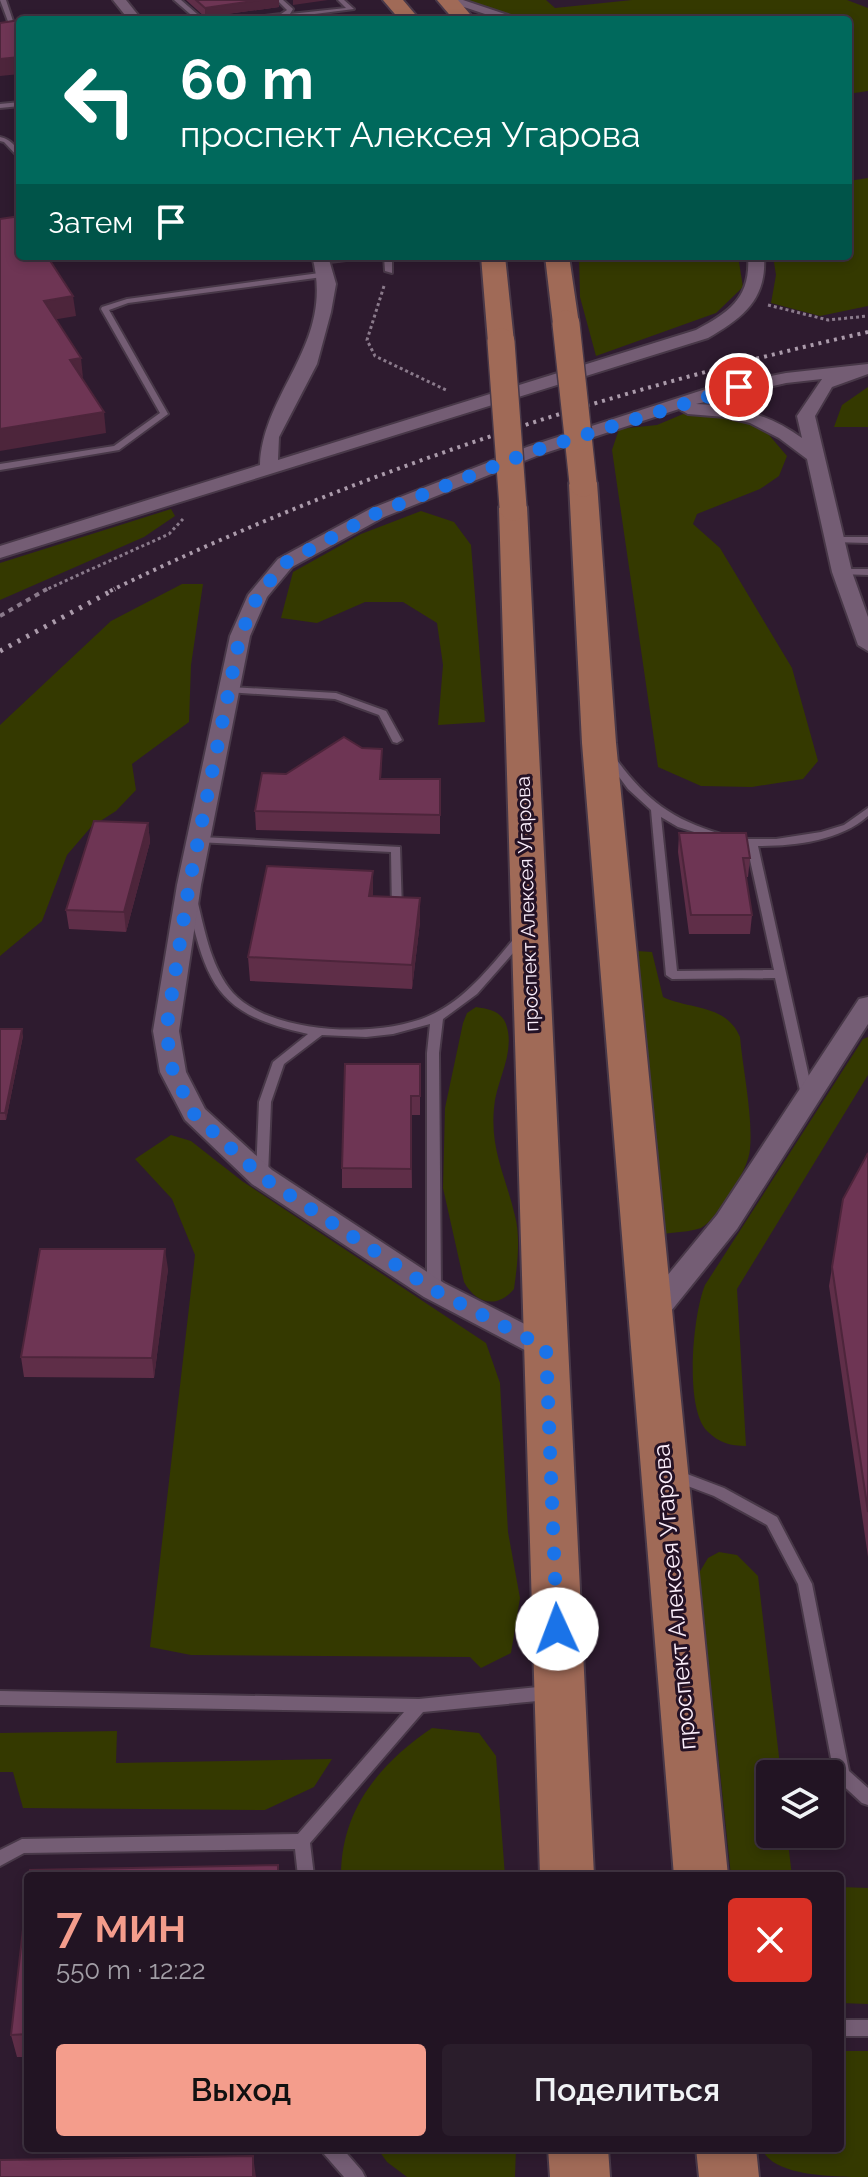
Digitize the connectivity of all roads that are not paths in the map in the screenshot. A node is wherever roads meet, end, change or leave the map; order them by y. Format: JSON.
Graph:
{"nodes":[{"id":1,"x":3,"y":0,"type":"edge"},
{"id":2,"x":119,"y":0,"type":"edge"},
{"id":3,"x":177,"y":0,"type":"edge"},
{"id":4,"x":280,"y":0,"type":"edge"},
{"id":5,"x":341,"y":0,"type":"edge"},
{"id":6,"x":393,"y":0,"type":"edge"},
{"id":7,"x":448,"y":0,"type":"edge"},
{"id":8,"x":133,"y":16,"type":"edge"},
{"id":9,"x":196,"y":16,"type":"edge"},
{"id":10,"x":283,"y":16,"type":"joint"},
{"id":11,"x":407,"y":16,"type":"edge"},
{"id":12,"x":462,"y":16,"type":"edge"},
{"id":13,"x":503,"y":16,"type":"edge"},
{"id":14,"x":0,"y":27,"type":"edge"},
{"id":15,"x":0,"y":139,"type":"edge"},
{"id":16,"x":16,"y":152,"type":"edge"},
{"id":17,"x":388,"y":260,"type":"edge"},
{"id":18,"x":493,"y":260,"type":"edge"},
{"id":19,"x":558,"y":260,"type":"edge"},
{"id":20,"x":756,"y":260,"type":"edge"},
{"id":21,"x":323,"y":264,"type":"edge"},
{"id":22,"x":389,"y":271,"type":"road end"},
{"id":23,"x":868,"y":370,"type":"edge"},
{"id":24,"x":647,"y":416,"type":"junction"},
{"id":25,"x":815,"y":457,"type":"junction"},
{"id":26,"x":0,"y":467,"type":"edge"},
{"id":27,"x":269,"y":469,"type":"junction"},
{"id":28,"x":835,"y":540,"type":"junction"},
{"id":29,"x":868,"y":540,"type":"edge"},
{"id":30,"x":0,"y":552,"type":"edge"},
{"id":31,"x":842,"y":572,"type":"junction"},
{"id":32,"x":868,"y":572,"type":"edge"},
{"id":33,"x":868,"y":645,"type":"edge"},
{"id":34,"x":230,"y":690,"type":"junction"},
{"id":35,"x":397,"y":740,"type":"dead end"},
{"id":36,"x":599,"y":743,"type":"junction"},
{"id":37,"x":655,"y":811,"type":"junction"},
{"id":38,"x":868,"y":811,"type":"edge"},
{"id":39,"x":201,"y":840,"type":"junction"},
{"id":40,"x":752,"y":845,"type":"junction"},
{"id":41,"x":189,"y":885,"type":"junction"},
{"id":42,"x":397,"y":914,"type":"edge"},
{"id":43,"x":527,"y":931,"type":"junction"},
{"id":44,"x":779,"y":974,"type":"junction"},
{"id":45,"x":868,"y":1005,"type":"edge"},
{"id":46,"x":437,"y":1018,"type":"junction"},
{"id":47,"x":318,"y":1032,"type":"junction"},
{"id":48,"x":808,"y":1098,"type":"junction"},
{"id":49,"x":262,"y":1177,"type":"junction"},
{"id":50,"x":434,"y":1290,"type":"junction"},
{"id":51,"x":649,"y":1318,"type":"junction"},
{"id":52,"x":546,"y":1348,"type":"junction"},
{"id":53,"x":662,"y":1470,"type":"junction"},
{"id":54,"x":560,"y":1692,"type":"junction"},
{"id":55,"x":0,"y":1698,"type":"edge"},
{"id":56,"x":419,"y":1706,"type":"junction"},
{"id":57,"x":868,"y":1798,"type":"edge"},
{"id":58,"x":302,"y":1841,"type":"junction"},
{"id":59,"x":0,"y":1859,"type":"edge"},
{"id":60,"x":306,"y":1872,"type":"edge"},
{"id":61,"x":567,"y":1872,"type":"edge"},
{"id":62,"x":701,"y":1872,"type":"edge"},
{"id":63,"x":844,"y":2028,"type":"edge"},
{"id":64,"x":868,"y":2028,"type":"edge"},
{"id":65,"x":334,"y":2152,"type":"edge"},
{"id":66,"x":578,"y":2152,"type":"edge"},
{"id":67,"x":726,"y":2152,"type":"edge"},
{"id":68,"x":356,"y":2177,"type":"edge"},
{"id":69,"x":580,"y":2177,"type":"edge"},
{"id":70,"x":729,"y":2177,"type":"edge"}],
"edges":[{"from":1,"to":14,"type":"lane"},
{"from":2,"to":8,"type":"street"},
{"from":3,"to":9,"type":"lane"},
{"from":4,"to":10,"type":"lane"},
{"from":5,"to":10,"type":"lane"},
{"from":6,"to":11,"type":"main road"},
{"from":7,"to":12,"type":"main road"},
{"from":7,"to":13,"type":"street"},
{"from":15,"to":16,"type":"lane"},
{"from":17,"to":22,"type":"lane"},
{"from":18,"to":43,"type":"main road","name":"проспект Алексея Угарова","bridge":true},
{"from":19,"to":36,"type":"main road","name":"проспект Алексея Угарова","bridge":true},
{"from":20,"to":27,"type":"street"},
{"from":21,"to":26,"type":"lane"},
{"from":21,"to":27,"type":"street"},
{"from":23,"to":24,"type":"street"},
{"from":23,"to":25,"type":"street"},
{"from":24,"to":25,"type":"street"},
{"from":24,"to":34,"type":"street"},
{"from":25,"to":28,"type":"street"},
{"from":27,"to":30,"type":"street"},
{"from":28,"to":29,"type":"lane"},
{"from":28,"to":31,"type":"street"},
{"from":31,"to":32,"type":"lane"},
{"from":31,"to":33,"type":"street"},
{"from":34,"to":35,"type":"lane"},
{"from":34,"to":39,"type":"street"},
{"from":36,"to":37,"type":"lane"},
{"from":36,"to":51,"type":"main road","name":"проспект Алексея Угарова"},
{"from":37,"to":40,"type":"lane"},
{"from":37,"to":44,"type":"lane"},
{"from":38,"to":40,"type":"lane"},
{"from":39,"to":41,"type":"street"},
{"from":39,"to":42,"type":"lane"},
{"from":40,"to":44,"type":"lane"},
{"from":41,"to":47,"type":"lane"},
{"from":41,"to":49,"type":"street"},
{"from":43,"to":46,"type":"lane"},
{"from":43,"to":52,"type":"main road","name":"проспект Алексея Угарова"},
{"from":44,"to":48,"type":"lane"},
{"from":45,"to":48,"type":"street"},
{"from":46,"to":47,"type":"lane"},
{"from":46,"to":50,"type":"lane"},
{"from":47,"to":49,"type":"lane"},
{"from":48,"to":51,"type":"street"},
{"from":49,"to":50,"type":"street"},
{"from":50,"to":52,"type":"street"},
{"from":51,"to":53,"type":"main road","name":"проспект Алексея Угарова"},
{"from":52,"to":54,"type":"main road","name":"проспект Алексея Угарова"},
{"from":53,"to":57,"type":"lane"},
{"from":53,"to":62,"type":"main road","name":"проспект Алексея Угарова"},
{"from":54,"to":56,"type":"lane"},
{"from":54,"to":61,"type":"main road","name":"проспект Алексея Угарова"},
{"from":55,"to":56,"type":"lane"},
{"from":56,"to":58,"type":"lane"},
{"from":58,"to":59,"type":"lane"},
{"from":58,"to":60,"type":"lane"},
{"from":63,"to":64,"type":"lane"},
{"from":65,"to":68,"type":"lane"},
{"from":66,"to":69,"type":"main road"},
{"from":67,"to":70,"type":"main road"}]}
